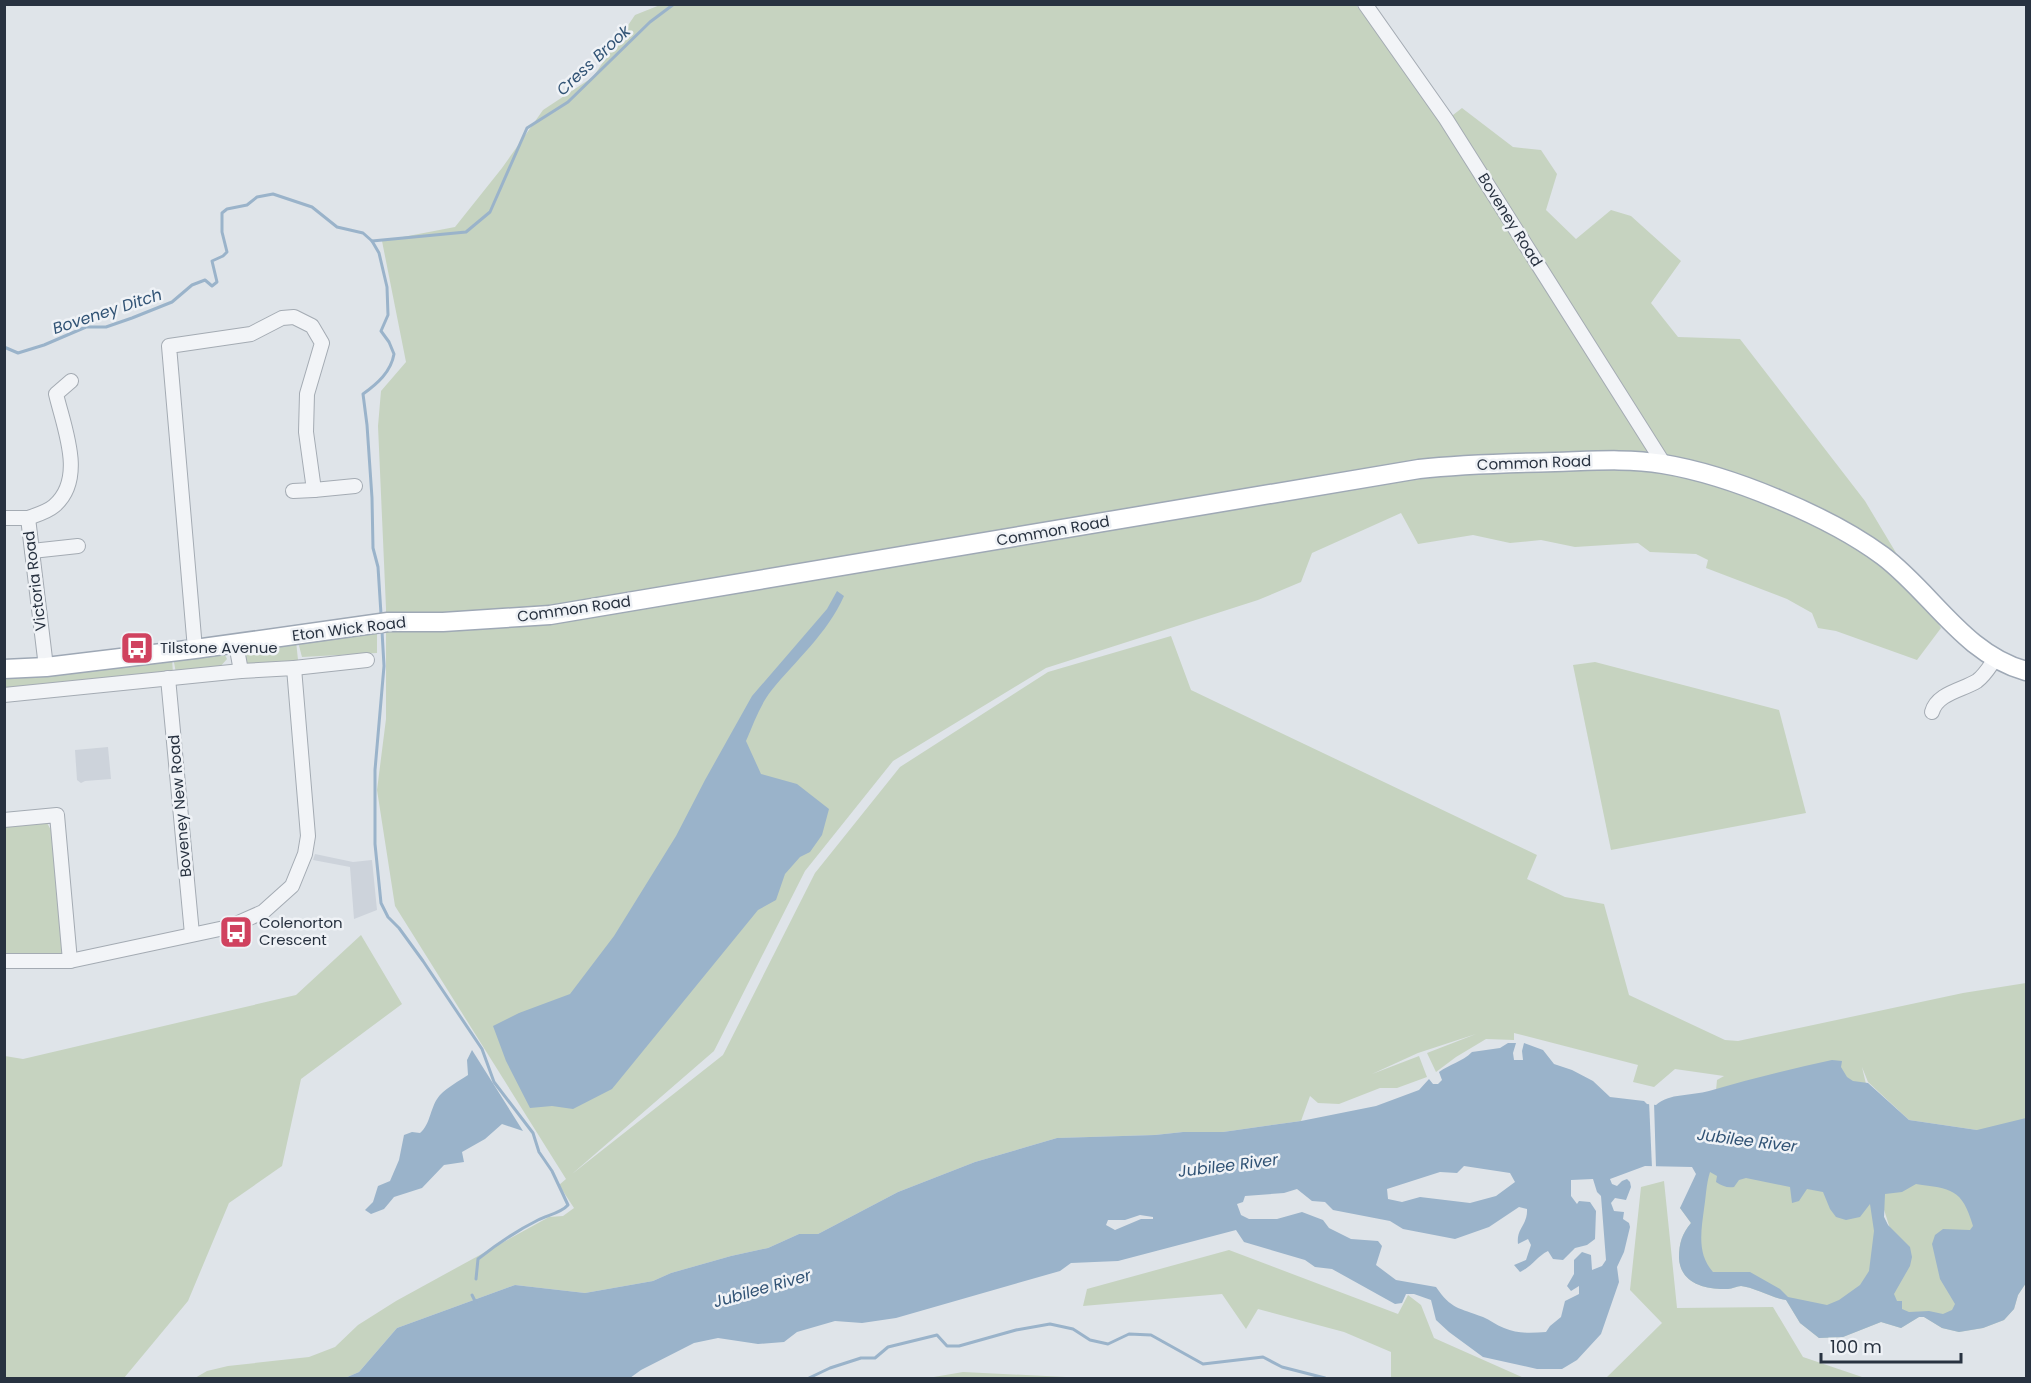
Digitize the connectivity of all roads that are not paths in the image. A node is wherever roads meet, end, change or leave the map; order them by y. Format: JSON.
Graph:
{"nodes":[{"id":1,"x":1365,"y":4,"type":"edge"},
{"id":2,"x":70,"y":381,"type":"dead end"},
{"id":3,"x":1648,"y":440,"type":"junction"},
{"id":4,"x":1639,"y":461,"type":"junction"},
{"id":5,"x":1664,"y":464,"type":"junction"},
{"id":6,"x":355,"y":486,"type":"dead end"},
{"id":7,"x":314,"y":490,"type":"junction"},
{"id":8,"x":293,"y":491,"type":"dead end"},
{"id":9,"x":4,"y":518,"type":"edge"},
{"id":10,"x":28,"y":518,"type":"junction"},
{"id":11,"x":78,"y":546,"type":"dead end"},
{"id":12,"x":32,"y":550,"type":"junction"},
{"id":13,"x":443,"y":622,"type":"joint"},
{"id":14,"x":236,"y":644,"type":"junction"},
{"id":15,"x":195,"y":649,"type":"junction"},
{"id":16,"x":1995,"y":659,"type":"junction"},
{"id":17,"x":367,"y":660,"type":"dead end"},
{"id":18,"x":46,"y":667,"type":"junction"},
{"id":19,"x":4,"y":669,"type":"edge"},
{"id":20,"x":241,"y":671,"type":"junction"},
{"id":21,"x":2026,"y":671,"type":"edge"},
{"id":22,"x":294,"y":672,"type":"junction"},
{"id":23,"x":168,"y":678,"type":"junction"},
{"id":24,"x":4,"y":695,"type":"edge"},
{"id":25,"x":1932,"y":712,"type":"dead end"},
{"id":26,"x":4,"y":820,"type":"edge"},
{"id":27,"x":192,"y":934,"type":"junction"},
{"id":28,"x":4,"y":961,"type":"edge"},
{"id":29,"x":70,"y":961,"type":"junction"}],
"edges":[{"from":1,"to":3,"type":"street","name":"Boveney Road"},
{"from":2,"to":10,"type":"street"},
{"from":3,"to":4,"type":"street"},
{"from":3,"to":5,"type":"street","name":"Boveney Road"},
{"from":4,"to":5,"type":"main road","name":"Common Road"},
{"from":4,"to":13,"type":"main road","name":"Common Road"},
{"from":5,"to":16,"type":"main road","name":"Common Road"},
{"from":6,"to":7,"type":"street"},
{"from":7,"to":8,"type":"street"},
{"from":7,"to":15,"type":"street"},
{"from":9,"to":10,"type":"street","name":"Victoria Road"},
{"from":10,"to":12,"type":"street","name":"Victoria Road"},
{"from":11,"to":12,"type":"street"},
{"from":12,"to":18,"type":"street","name":"Victoria Road"},
{"from":13,"to":14,"type":"main road","name":"Eton Wick Road"},
{"from":14,"to":15,"type":"main road","name":"Eton Wick Road"},
{"from":14,"to":20,"type":"street"},
{"from":15,"to":18,"type":"main road","name":"Eton Wick Road"},
{"from":16,"to":21,"type":"main road","name":"Common Road"},
{"from":16,"to":25,"type":"street"},
{"from":17,"to":22,"type":"street"},
{"from":18,"to":19,"type":"main road","name":"Eton Wick Road"},
{"from":20,"to":22,"type":"street"},
{"from":20,"to":23,"type":"street"},
{"from":22,"to":27,"type":"street"},
{"from":23,"to":24,"type":"street"},
{"from":23,"to":27,"type":"street","name":"Boveney New Road"},
{"from":26,"to":29,"type":"street"},
{"from":27,"to":29,"type":"street"},
{"from":28,"to":29,"type":"street"}]}
